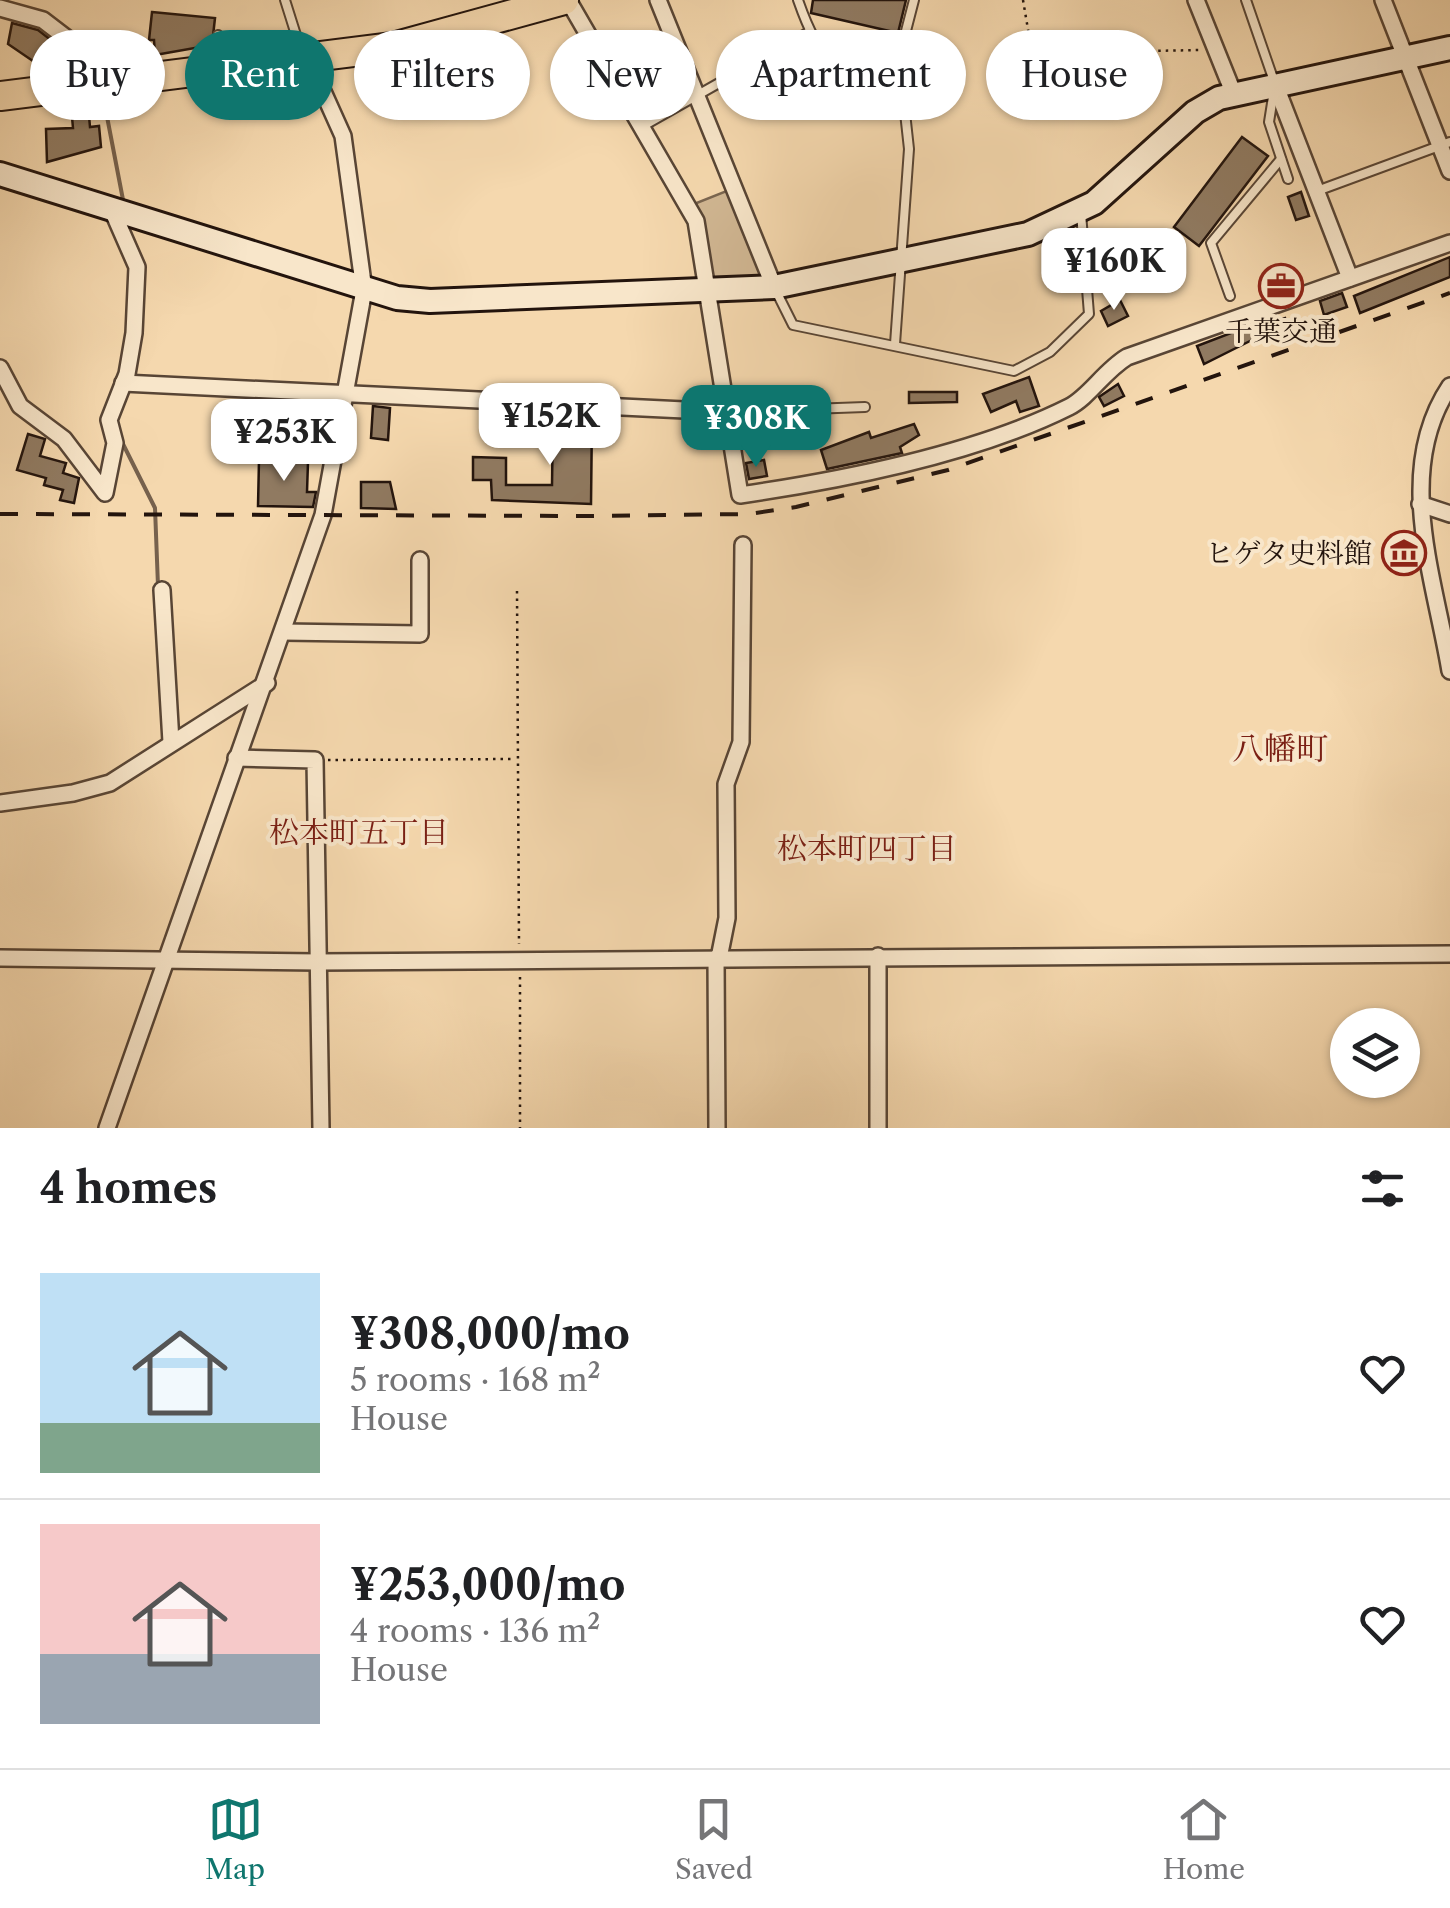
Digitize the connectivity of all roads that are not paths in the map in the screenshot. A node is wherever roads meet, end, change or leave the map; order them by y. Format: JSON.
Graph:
{"nodes":[{"id":1,"x":285,"y":0,"type":"edge"},
{"id":2,"x":564,"y":0,"type":"edge"},
{"id":3,"x":658,"y":0,"type":"edge"},
{"id":4,"x":798,"y":0,"type":"edge"},
{"id":5,"x":914,"y":0,"type":"edge"},
{"id":6,"x":1196,"y":0,"type":"edge"},
{"id":7,"x":1246,"y":0,"type":"edge"},
{"id":8,"x":1383,"y":0,"type":"edge"},
{"id":9,"x":0,"y":8,"type":"edge"},
{"id":10,"x":501,"y":9,"type":"edge"},
{"id":11,"x":56,"y":30,"type":"edge"},
{"id":12,"x":296,"y":30,"type":"edge"},
{"id":13,"x":808,"y":30,"type":"edge"},
{"id":14,"x":903,"y":30,"type":"edge"},
{"id":15,"x":1450,"y":48,"type":"edge"},
{"id":16,"x":334,"y":54,"type":"edge"},
{"id":17,"x":1404,"y":58,"type":"junction"},
{"id":18,"x":1275,"y":84,"type":"junction"},
{"id":19,"x":716,"y":86,"type":"edge"},
{"id":20,"x":30,"y":92,"type":"edge"},
{"id":21,"x":1233,"y":92,"type":"junction"},
{"id":22,"x":0,"y":96,"type":"edge"},
{"id":23,"x":697,"y":97,"type":"junction"},
{"id":24,"x":334,"y":117,"type":"edge"},
{"id":25,"x":905,"y":120,"type":"edge"},
{"id":26,"x":644,"y":126,"type":"junction"},
{"id":27,"x":1445,"y":144,"type":"edge"},
{"id":28,"x":1281,"y":159,"type":"junction"},
{"id":29,"x":1450,"y":171,"type":"edge"},
{"id":30,"x":0,"y":174,"type":"edge"},
{"id":31,"x":1288,"y":179,"type":"dead end"},
{"id":32,"x":1317,"y":191,"type":"junction"},
{"id":33,"x":1081,"y":212,"type":"junction"},
{"id":34,"x":121,"y":214,"type":"junction"},
{"id":35,"x":1450,"y":244,"type":"edge"},
{"id":36,"x":899,"y":260,"type":"junction"},
{"id":37,"x":1350,"y":278,"type":"junction"},
{"id":38,"x":774,"y":287,"type":"junction"},
{"id":39,"x":364,"y":290,"type":"junction"},
{"id":40,"x":707,"y":292,"type":"junction"},
{"id":41,"x":1230,"y":296,"type":"dead end"},
{"id":42,"x":895,"y":344,"type":"junction"},
{"id":43,"x":0,"y":368,"type":"edge"},
{"id":44,"x":123,"y":383,"type":"junction"},
{"id":45,"x":1448,"y":391,"type":"edge"},
{"id":46,"x":342,"y":394,"type":"junction"},
{"id":47,"x":866,"y":407,"type":"dead end"},
{"id":48,"x":726,"y":412,"type":"junction"},
{"id":49,"x":1420,"y":504,"type":"junction"},
{"id":50,"x":1450,"y":514,"type":"edge"},
{"id":51,"x":743,"y":546,"type":"dead end"},
{"id":52,"x":420,"y":560,"type":"dead end"},
{"id":53,"x":162,"y":590,"type":"dead end"},
{"id":54,"x":284,"y":632,"type":"junction"},
{"id":55,"x":1448,"y":644,"type":"edge"},
{"id":56,"x":1450,"y":671,"type":"edge"},
{"id":57,"x":266,"y":683,"type":"junction"},
{"id":58,"x":172,"y":742,"type":"junction"},
{"id":59,"x":236,"y":758,"type":"junction"},
{"id":60,"x":0,"y":802,"type":"edge"},
{"id":61,"x":1450,"y":954,"type":"edge"},
{"id":62,"x":878,"y":956,"type":"junction"},
{"id":63,"x":0,"y":958,"type":"edge"},
{"id":64,"x":718,"y":958,"type":"junction"},
{"id":65,"x":166,"y":960,"type":"junction"},
{"id":66,"x":318,"y":962,"type":"junction"},
{"id":67,"x":107,"y":1128,"type":"edge"},
{"id":68,"x":322,"y":1128,"type":"edge"},
{"id":69,"x":717,"y":1128,"type":"edge"},
{"id":70,"x":878,"y":1128,"type":"edge"}],
"edges":[{"from":1,"to":12,"type":"lane"},
{"from":2,"to":10,"type":"highway"},
{"from":2,"to":26,"type":"street"},
{"from":3,"to":23,"type":"street"},
{"from":4,"to":13,"type":"lane"},
{"from":5,"to":14,"type":"lane"},
{"from":6,"to":21,"type":"street"},
{"from":7,"to":18,"type":"lane"},
{"from":8,"to":17,"type":"street"},
{"from":9,"to":11,"type":"street"},
{"from":10,"to":16,"type":"highway"},
{"from":15,"to":17,"type":"street"},
{"from":17,"to":18,"type":"street"},
{"from":17,"to":27,"type":"street"},
{"from":18,"to":21,"type":"street"},
{"from":18,"to":28,"type":"lane"},
{"from":18,"to":32,"type":"street"},
{"from":19,"to":23,"type":"lane"},
{"from":20,"to":22,"type":"highway"},
{"from":21,"to":33,"type":"street"},
{"from":23,"to":26,"type":"lane"},
{"from":23,"to":38,"type":"street"},
{"from":24,"to":39,"type":"street"},
{"from":25,"to":36,"type":"lane"},
{"from":26,"to":40,"type":"street"},
{"from":27,"to":29,"type":"street"},
{"from":27,"to":32,"type":"lane"},
{"from":28,"to":31,"type":"lane"},
{"from":28,"to":41,"type":"lane"},
{"from":30,"to":34,"type":"street"},
{"from":32,"to":37,"type":"street"},
{"from":33,"to":36,"type":"street"},
{"from":33,"to":42,"type":"lane"},
{"from":34,"to":39,"type":"street"},
{"from":34,"to":44,"type":"street"},
{"from":35,"to":37,"type":"street"},
{"from":36,"to":38,"type":"street"},
{"from":36,"to":42,"type":"lane"},
{"from":37,"to":48,"type":"street"},
{"from":38,"to":40,"type":"street"},
{"from":38,"to":42,"type":"lane"},
{"from":39,"to":40,"type":"street"},
{"from":39,"to":46,"type":"street"},
{"from":40,"to":48,"type":"street"},
{"from":43,"to":44,"type":"street"},
{"from":44,"to":46,"type":"street"},
{"from":45,"to":49,"type":"street"},
{"from":46,"to":48,"type":"street"},
{"from":46,"to":54,"type":"street"},
{"from":47,"to":48,"type":"lane"},
{"from":49,"to":50,"type":"street"},
{"from":49,"to":55,"type":"street"},
{"from":51,"to":64,"type":"street"},
{"from":52,"to":54,"type":"street"},
{"from":53,"to":58,"type":"street"},
{"from":54,"to":57,"type":"street"},
{"from":55,"to":56,"type":"street"},
{"from":57,"to":58,"type":"street"},
{"from":57,"to":59,"type":"street"},
{"from":58,"to":60,"type":"street"},
{"from":59,"to":65,"type":"street"},
{"from":59,"to":66,"type":"street"},
{"from":61,"to":62,"type":"street"},
{"from":62,"to":64,"type":"street"},
{"from":62,"to":70,"type":"street"},
{"from":63,"to":65,"type":"street"},
{"from":64,"to":66,"type":"street"},
{"from":64,"to":69,"type":"street"},
{"from":65,"to":66,"type":"street"},
{"from":65,"to":67,"type":"street"},
{"from":66,"to":68,"type":"street"}]}
